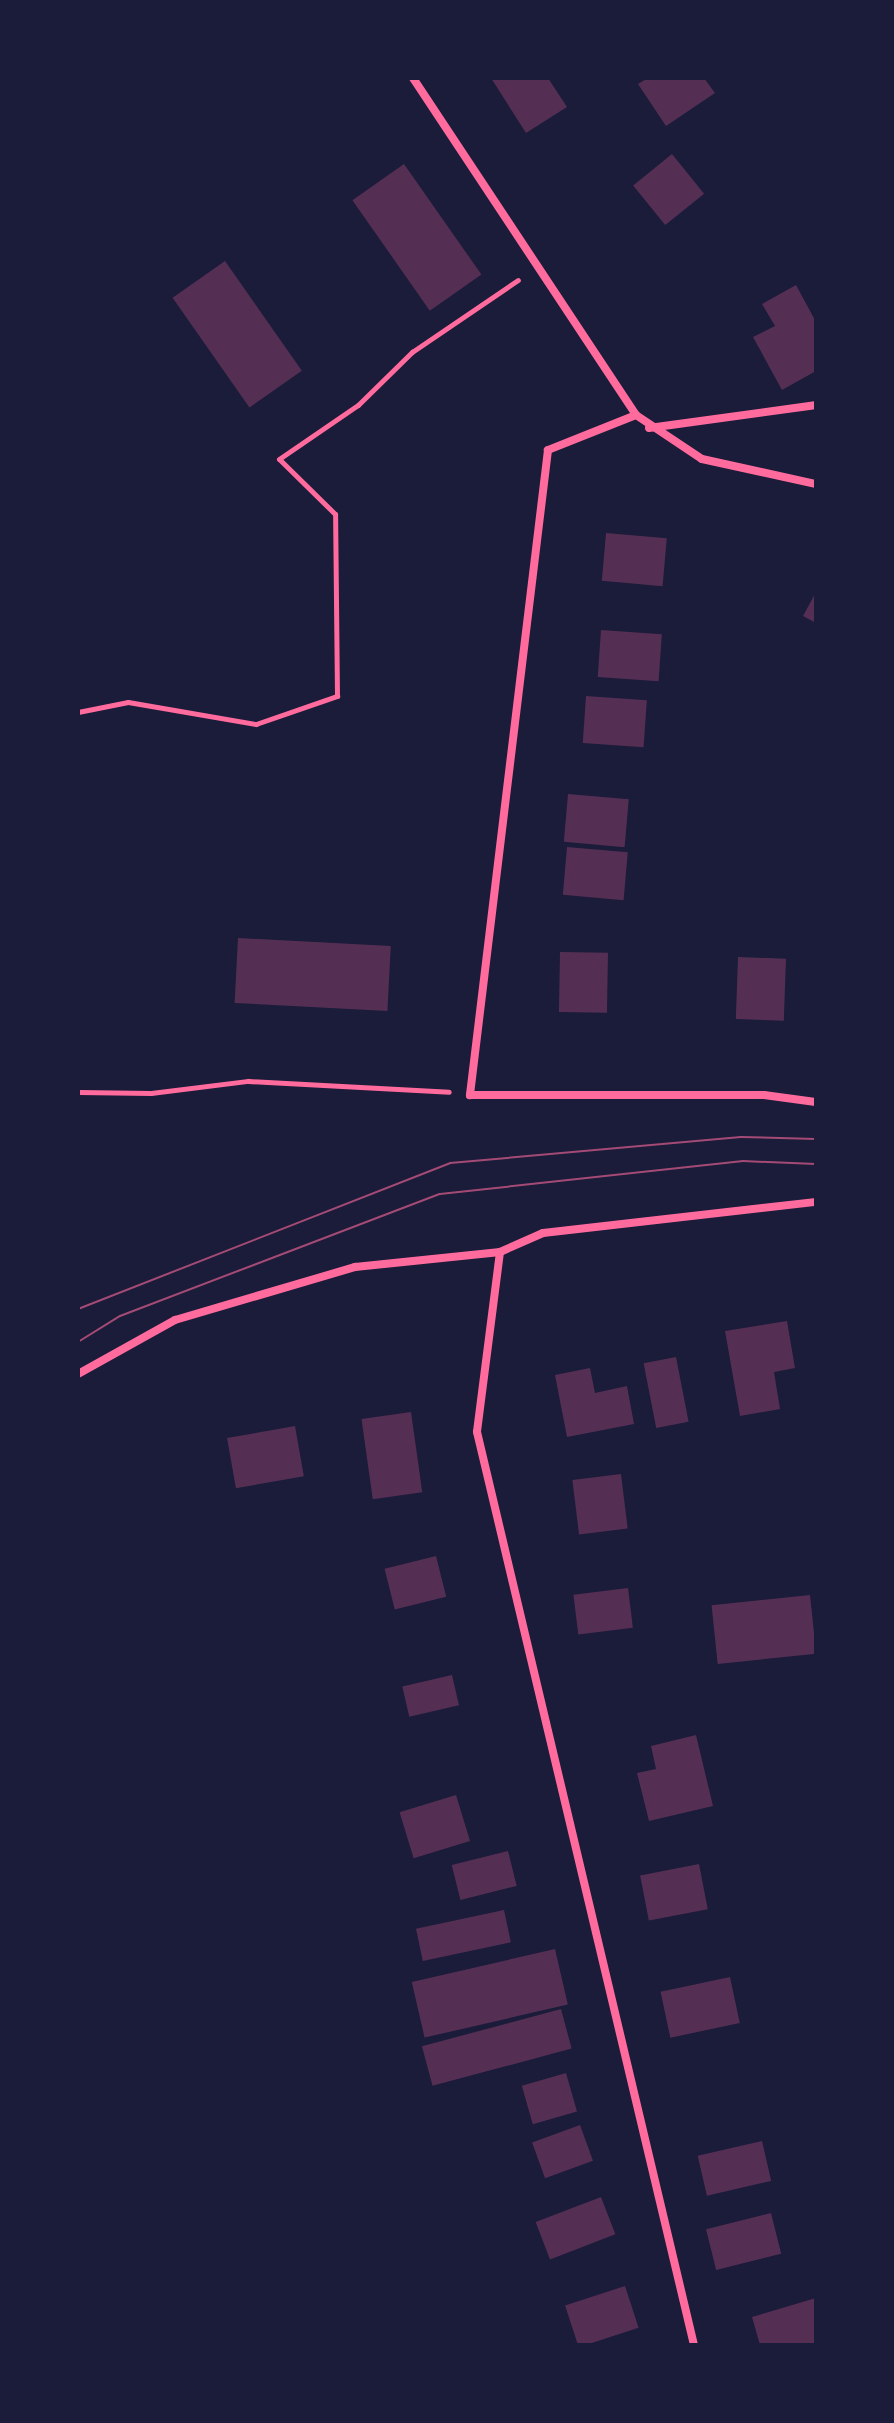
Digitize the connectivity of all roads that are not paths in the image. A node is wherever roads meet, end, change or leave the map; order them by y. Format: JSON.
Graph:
{"nodes":[{"id":1,"x":413,"y":78,"type":"edge"},
{"id":2,"x":816,"y":405,"type":"edge"},
{"id":3,"x":636,"y":415,"type":"junction"},
{"id":4,"x":648,"y":428,"type":"junction"},
{"id":5,"x":816,"y":484,"type":"edge"},
{"id":6,"x":816,"y":1102,"type":"edge"},
{"id":7,"x":816,"y":1202,"type":"edge"},
{"id":8,"x":500,"y":1252,"type":"junction"},
{"id":9,"x":78,"y":1374,"type":"edge"},
{"id":10,"x":694,"y":2345,"type":"edge"}],
"edges":[{"from":1,"to":3,"type":"street"},
{"from":2,"to":4,"type":"street"},
{"from":3,"to":4,"type":"street"},
{"from":3,"to":6,"type":"street"},
{"from":4,"to":5,"type":"street"},
{"from":7,"to":8,"type":"street"},
{"from":8,"to":9,"type":"street"},
{"from":8,"to":10,"type":"street"}]}
